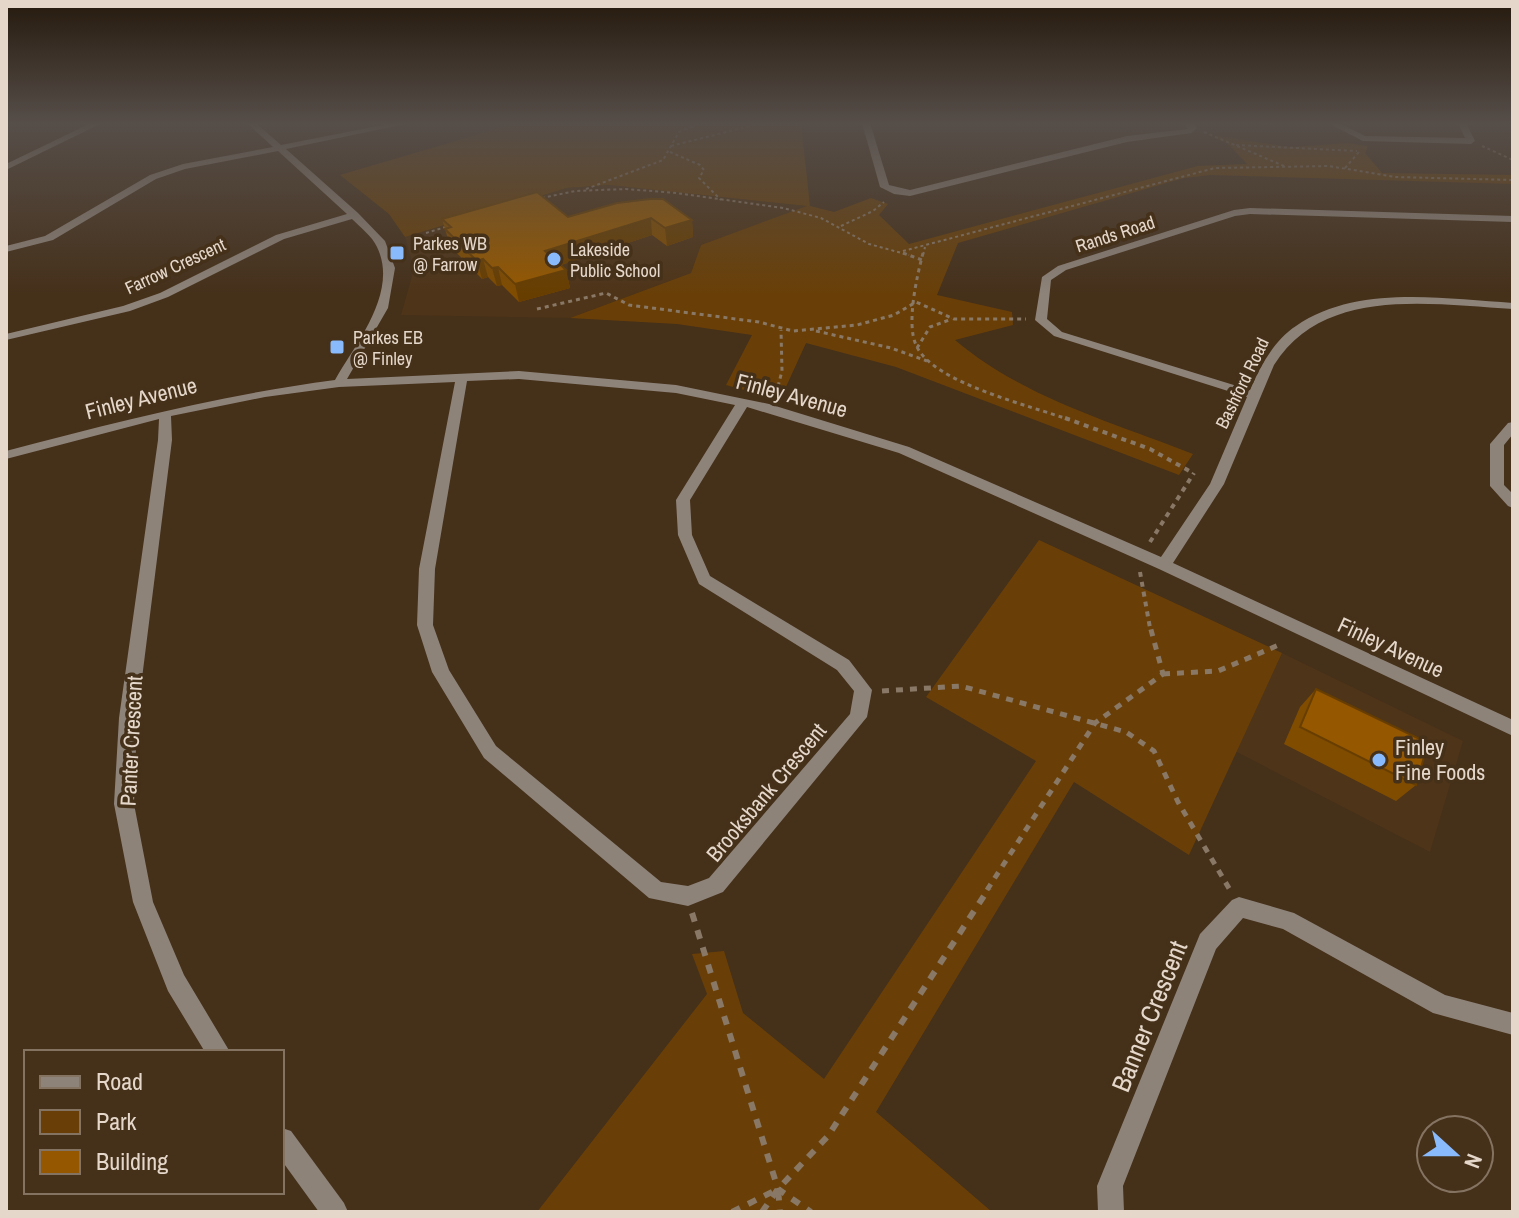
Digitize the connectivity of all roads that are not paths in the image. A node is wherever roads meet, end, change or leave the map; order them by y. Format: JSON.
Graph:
{"nodes":[{"id":1,"x":148,"y":180,"type":"edge"},
{"id":2,"x":315,"y":180,"type":"edge"},
{"id":3,"x":883,"y":180,"type":"edge"},
{"id":4,"x":966,"y":180,"type":"edge"},
{"id":5,"x":355,"y":215,"type":"junction"},
{"id":6,"x":1513,"y":219,"type":"edge"},
{"id":7,"x":6,"y":249,"type":"edge"},
{"id":8,"x":1513,"y":306,"type":"edge"},
{"id":9,"x":6,"y":337,"type":"edge"},
{"id":10,"x":462,"y":377,"type":"junction"},
{"id":11,"x":339,"y":383,"type":"junction"},
{"id":12,"x":1256,"y":396,"type":"junction"},
{"id":13,"x":743,"y":403,"type":"junction"},
{"id":14,"x":165,"y":413,"type":"junction"},
{"id":15,"x":1513,"y":426,"type":"edge"},
{"id":16,"x":6,"y":455,"type":"edge"},
{"id":17,"x":1513,"y":503,"type":"edge"},
{"id":18,"x":1164,"y":565,"type":"junction"},
{"id":19,"x":1513,"y":728,"type":"edge"},
{"id":20,"x":1513,"y":1024,"type":"edge"},
{"id":21,"x":217,"y":1050,"type":"edge"},
{"id":22,"x":284,"y":1143,"type":"edge"},
{"id":23,"x":335,"y":1212,"type":"edge"},
{"id":24,"x":1111,"y":1212,"type":"edge"}],
"edges":[{"from":1,"to":7,"type":"street"},
{"from":2,"to":5,"type":"street"},
{"from":3,"to":4,"type":"street"},
{"from":5,"to":9,"type":"street","name":"Farrow Crescent"},
{"from":5,"to":11,"type":"street"},
{"from":6,"to":12,"type":"street","name":"Rands Road"},
{"from":8,"to":12,"type":"street","name":"Bashford Road"},
{"from":10,"to":11,"type":"street","name":"Finley Avenue"},
{"from":10,"to":13,"type":"street","name":"Finley Avenue"},
{"from":10,"to":13,"type":"street","name":"Brooksbank Crescent"},
{"from":11,"to":14,"type":"street","name":"Finley Avenue"},
{"from":12,"to":18,"type":"street","name":"Bashford Road"},
{"from":13,"to":18,"type":"street","name":"Finley Avenue"},
{"from":14,"to":16,"type":"street","name":"Finley Avenue"},
{"from":14,"to":21,"type":"street","name":"Panter Crescent"},
{"from":15,"to":17,"type":"street"},
{"from":18,"to":19,"type":"street","name":"Finley Avenue"},
{"from":20,"to":24,"type":"street","name":"Banner Crescent"},
{"from":22,"to":23,"type":"street"}]}
